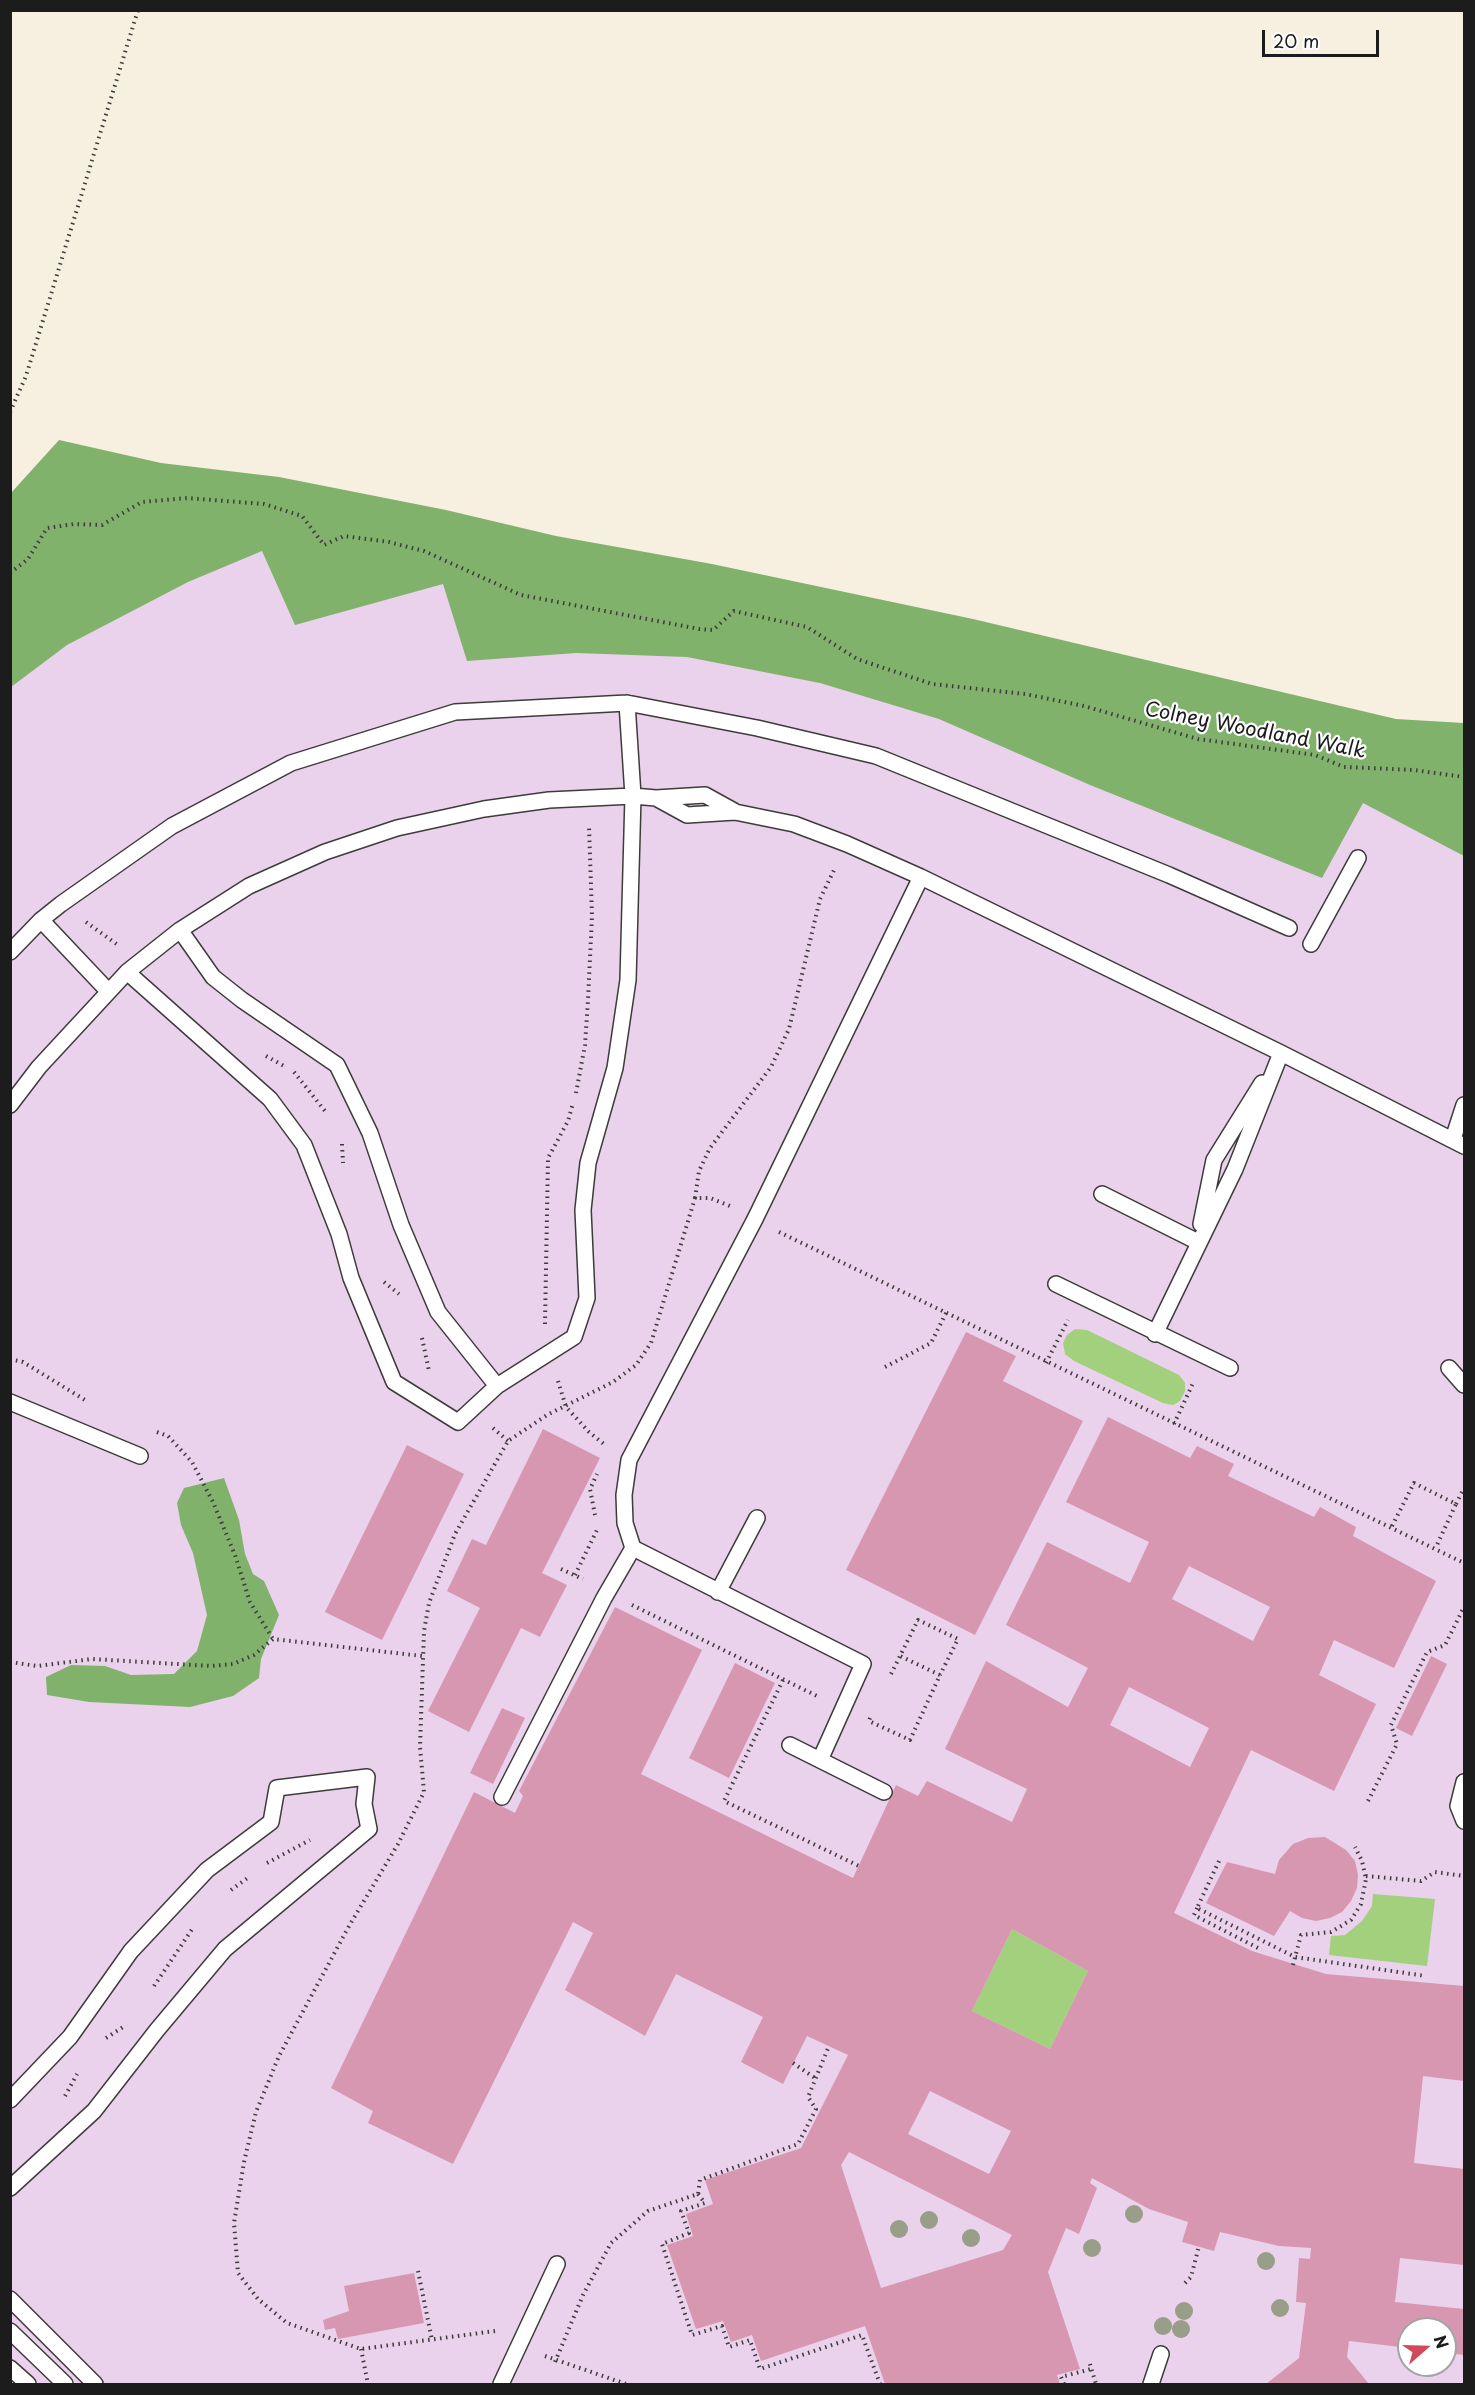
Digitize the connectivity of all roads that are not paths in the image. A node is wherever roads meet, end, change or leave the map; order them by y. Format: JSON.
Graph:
{"nodes":[{"id":1,"x":627,"y":703,"type":"junction"},
{"id":2,"x":633,"y":795,"type":"junction"},
{"id":3,"x":1358,"y":858,"type":"dead end"},
{"id":4,"x":921,"y":877,"type":"junction"},
{"id":5,"x":41,"y":920,"type":"junction"},
{"id":6,"x":1288,"y":928,"type":"dead end"},
{"id":7,"x":180,"y":930,"type":"junction"},
{"id":8,"x":1311,"y":944,"type":"dead end"},
{"id":9,"x":10,"y":952,"type":"edge"},
{"id":10,"x":127,"y":972,"type":"junction"},
{"id":11,"x":108,"y":991,"type":"junction"},
{"id":12,"x":1281,"y":1053,"type":"junction"},
{"id":13,"x":10,"y":1105,"type":"edge"},
{"id":14,"x":1464,"y":1105,"type":"edge"},
{"id":15,"x":1461,"y":1142,"type":"edge"},
{"id":16,"x":1102,"y":1194,"type":"dead end"},
{"id":17,"x":1198,"y":1242,"type":"junction"},
{"id":18,"x":1056,"y":1284,"type":"dead end"},
{"id":19,"x":1155,"y":1334,"type":"junction"},
{"id":20,"x":1230,"y":1368,"type":"dead end"},
{"id":21,"x":1457,"y":1369,"type":"edge"},
{"id":22,"x":1464,"y":1385,"type":"edge"},
{"id":23,"x":497,"y":1386,"type":"junction"},
{"id":24,"x":10,"y":1402,"type":"edge"},
{"id":25,"x":140,"y":1456,"type":"dead end"},
{"id":26,"x":757,"y":1518,"type":"dead end"},
{"id":27,"x":633,"y":1548,"type":"junction"},
{"id":28,"x":718,"y":1592,"type":"junction"},
{"id":29,"x":790,"y":1745,"type":"dead end"},
{"id":30,"x":820,"y":1760,"type":"junction"},
{"id":31,"x":1464,"y":1782,"type":"edge"},
{"id":32,"x":884,"y":1792,"type":"dead end"},
{"id":33,"x":502,"y":1797,"type":"dead end"},
{"id":34,"x":1464,"y":1821,"type":"edge"},
{"id":35,"x":10,"y":2100,"type":"edge"},
{"id":36,"x":10,"y":2188,"type":"edge"},
{"id":37,"x":557,"y":2264,"type":"dead end"},
{"id":38,"x":10,"y":2299,"type":"edge"},
{"id":39,"x":10,"y":2331,"type":"edge"},
{"id":40,"x":1161,"y":2354,"type":"dead end"},
{"id":41,"x":10,"y":2368,"type":"edge"},
{"id":42,"x":28,"y":2385,"type":"edge"},
{"id":43,"x":65,"y":2385,"type":"edge"},
{"id":44,"x":95,"y":2385,"type":"edge"},
{"id":45,"x":501,"y":2385,"type":"edge"},
{"id":46,"x":1151,"y":2385,"type":"edge"}],
"edges":[{"from":1,"to":2,"type":"lane"},
{"from":1,"to":5,"type":"lane"},
{"from":1,"to":6,"type":"lane"},
{"from":2,"to":4,"type":"lane"},
{"from":2,"to":7,"type":"lane"},
{"from":2,"to":23,"type":"lane"},
{"from":3,"to":8,"type":"lane"},
{"from":4,"to":12,"type":"lane"},
{"from":4,"to":27,"type":"lane"},
{"from":5,"to":9,"type":"lane"},
{"from":5,"to":11,"type":"lane"},
{"from":7,"to":10,"type":"lane"},
{"from":7,"to":23,"type":"lane"},
{"from":10,"to":11,"type":"lane"},
{"from":10,"to":23,"type":"lane"},
{"from":11,"to":13,"type":"lane"},
{"from":12,"to":15,"type":"lane"},
{"from":12,"to":17,"type":"lane"},
{"from":12,"to":17,"type":"lane"},
{"from":14,"to":15,"type":"lane"},
{"from":16,"to":17,"type":"lane"},
{"from":17,"to":19,"type":"lane"},
{"from":18,"to":19,"type":"lane"},
{"from":19,"to":20,"type":"lane"},
{"from":21,"to":22,"type":"lane"},
{"from":24,"to":25,"type":"lane"},
{"from":26,"to":28,"type":"lane"},
{"from":27,"to":28,"type":"lane"},
{"from":27,"to":33,"type":"lane"},
{"from":28,"to":30,"type":"lane"},
{"from":29,"to":30,"type":"lane"},
{"from":30,"to":32,"type":"lane"},
{"from":31,"to":34,"type":"lane"},
{"from":35,"to":36,"type":"lane"},
{"from":37,"to":45,"type":"lane"},
{"from":38,"to":44,"type":"lane"},
{"from":39,"to":43,"type":"lane"},
{"from":40,"to":46,"type":"lane"},
{"from":41,"to":42,"type":"lane"}]}
